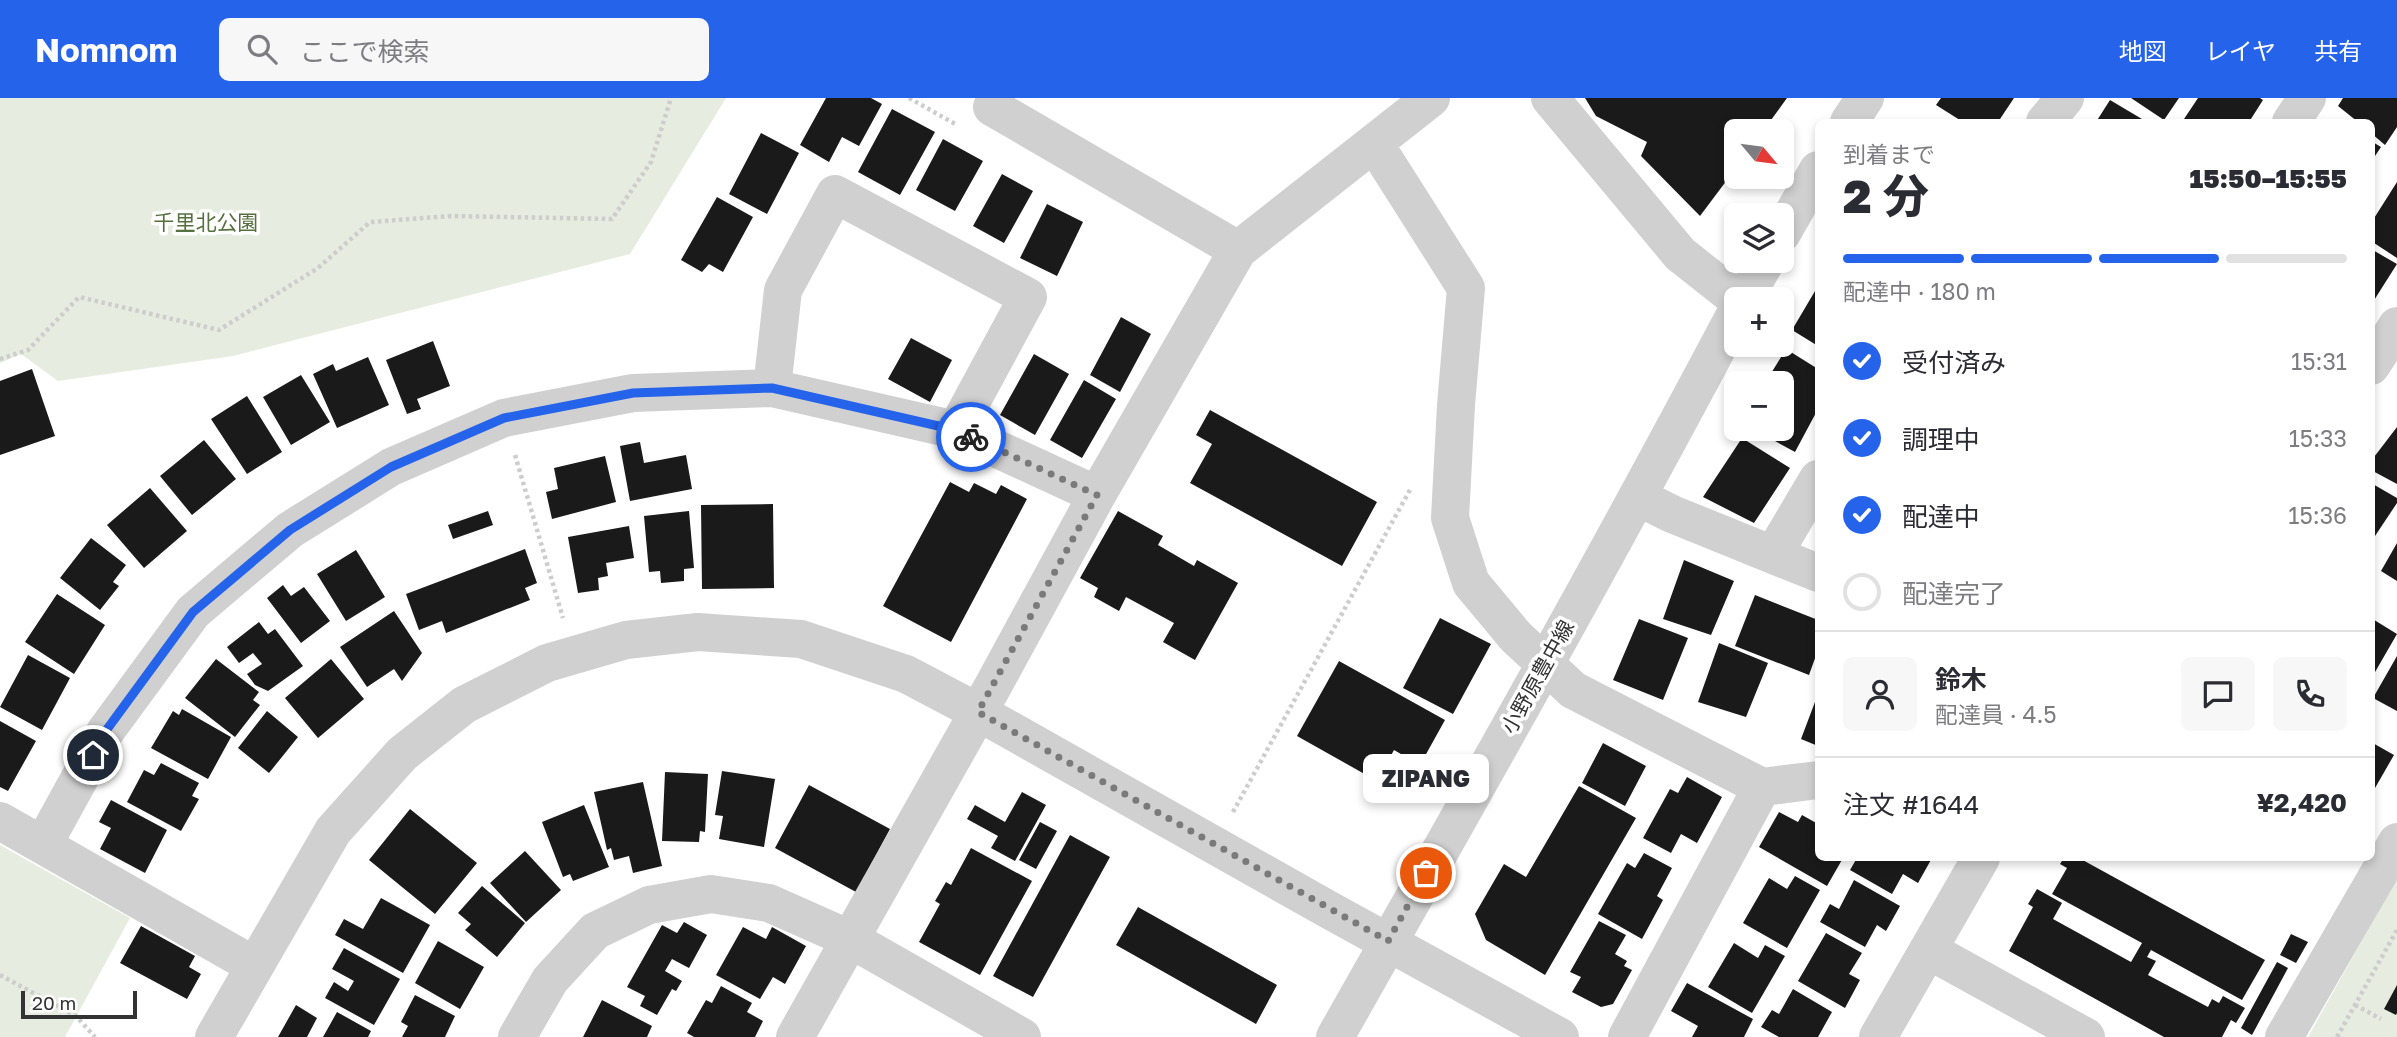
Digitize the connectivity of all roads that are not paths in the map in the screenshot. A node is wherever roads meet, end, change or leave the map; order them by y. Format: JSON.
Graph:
{"nodes":[{"id":1,"x":1431,"y":98,"type":"edge"},
{"id":2,"x":1550,"y":98,"type":"edge"},
{"id":3,"x":1865,"y":98,"type":"edge"},
{"id":4,"x":2066,"y":98,"type":"edge"},
{"id":5,"x":992,"y":107,"type":"dead end"},
{"id":6,"x":1851,"y":119,"type":"edge"},
{"id":7,"x":2048,"y":119,"type":"edge"},
{"id":8,"x":1374,"y":143,"type":"junction"},
{"id":9,"x":1815,"y":175,"type":"edge"},
{"id":10,"x":1794,"y":212,"type":"edge"},
{"id":11,"x":1238,"y":250,"type":"junction"},
{"id":12,"x":1724,"y":289,"type":"edge"},
{"id":13,"x":2397,"y":326,"type":"edge"},
{"id":14,"x":1724,"y":336,"type":"edge"},
{"id":15,"x":2375,"y":360,"type":"edge"},
{"id":16,"x":772,"y":388,"type":"junction"},
{"id":17,"x":956,"y":430,"type":"junction"},
{"id":18,"x":1815,"y":484,"type":"edge"},
{"id":19,"x":1097,"y":495,"type":"junction"},
{"id":20,"x":1639,"y":497,"type":"junction"},
{"id":21,"x":1773,"y":555,"type":"junction"},
{"id":22,"x":1815,"y":572,"type":"edge"},
{"id":23,"x":1546,"y":664,"type":"junction"},
{"id":24,"x":978,"y":712,"type":"junction"},
{"id":25,"x":1815,"y":779,"type":"edge"},
{"id":26,"x":1762,"y":787,"type":"junction"},
{"id":27,"x":0,"y":821,"type":"edge"},
{"id":28,"x":2397,"y":842,"type":"edge"},
{"id":29,"x":43,"y":845,"type":"junction"},
{"id":30,"x":1979,"y":861,"type":"edge"},
{"id":31,"x":850,"y":939,"type":"junction"},
{"id":32,"x":1388,"y":941,"type":"junction"},
{"id":33,"x":1928,"y":950,"type":"junction"},
{"id":34,"x":255,"y":966,"type":"junction"},
{"id":35,"x":214,"y":1037,"type":"edge"},
{"id":36,"x":517,"y":1037,"type":"edge"},
{"id":37,"x":795,"y":1037,"type":"edge"},
{"id":38,"x":1022,"y":1037,"type":"edge"},
{"id":39,"x":1335,"y":1037,"type":"edge"},
{"id":40,"x":1560,"y":1037,"type":"edge"},
{"id":41,"x":1627,"y":1037,"type":"edge"},
{"id":42,"x":1878,"y":1037,"type":"edge"},
{"id":43,"x":2086,"y":1037,"type":"edge"},
{"id":44,"x":2284,"y":1037,"type":"edge"}],
"edges":[{"from":1,"to":8,"type":"street"},
{"from":2,"to":12,"type":"street"},
{"from":3,"to":6,"type":"street"},
{"from":4,"to":7,"type":"street"},
{"from":5,"to":11,"type":"street"},
{"from":8,"to":11,"type":"street"},
{"from":8,"to":23,"type":"street"},
{"from":9,"to":10,"type":"street"},
{"from":11,"to":19,"type":"street"},
{"from":13,"to":15,"type":"street"},
{"from":14,"to":20,"type":"street","name":"小野原豊中線"},
{"from":16,"to":17,"type":"street"},
{"from":16,"to":17,"type":"street"},
{"from":16,"to":29,"type":"street"},
{"from":17,"to":19,"type":"street"},
{"from":18,"to":21,"type":"street"},
{"from":19,"to":24,"type":"street"},
{"from":20,"to":21,"type":"street"},
{"from":20,"to":23,"type":"street","name":"小野原豊中線"},
{"from":21,"to":22,"type":"street"},
{"from":23,"to":26,"type":"street"},
{"from":23,"to":32,"type":"street","name":"小野原豊中線"},
{"from":24,"to":31,"type":"street"},
{"from":24,"to":32,"type":"street"},
{"from":24,"to":34,"type":"street"},
{"from":25,"to":26,"type":"street"},
{"from":26,"to":41,"type":"street"},
{"from":27,"to":29,"type":"street"},
{"from":28,"to":44,"type":"street"},
{"from":29,"to":34,"type":"street"},
{"from":30,"to":33,"type":"street"},
{"from":31,"to":36,"type":"street"},
{"from":31,"to":37,"type":"street"},
{"from":31,"to":38,"type":"street"},
{"from":32,"to":39,"type":"street","name":"小野原豊中線"},
{"from":32,"to":40,"type":"street"},
{"from":33,"to":42,"type":"street"},
{"from":33,"to":43,"type":"street"},
{"from":34,"to":35,"type":"street"}]}
